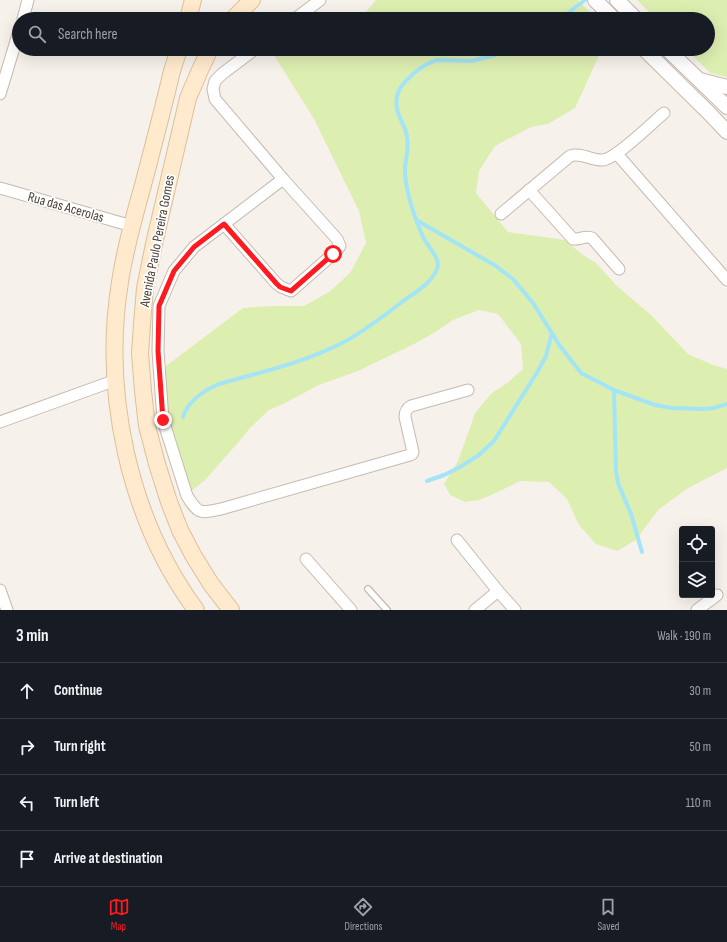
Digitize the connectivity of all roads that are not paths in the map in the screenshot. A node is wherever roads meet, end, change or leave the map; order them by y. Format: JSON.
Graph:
{"nodes":[{"id":1,"x":28,"y":0,"type":"edge"},
{"id":2,"x":193,"y":0,"type":"edge"},
{"id":3,"x":252,"y":0,"type":"edge"},
{"id":4,"x":320,"y":0,"type":"edge"},
{"id":5,"x":595,"y":0,"type":"edge"},
{"id":6,"x":617,"y":0,"type":"edge"},
{"id":7,"x":25,"y":12,"type":"edge"},
{"id":8,"x":190,"y":12,"type":"edge"},
{"id":9,"x":240,"y":12,"type":"edge"},
{"id":10,"x":304,"y":12,"type":"edge"},
{"id":11,"x":607,"y":12,"type":"edge"},
{"id":12,"x":629,"y":12,"type":"edge"},
{"id":13,"x":12,"y":54,"type":"edge"},
{"id":14,"x":177,"y":56,"type":"edge"},
{"id":15,"x":207,"y":56,"type":"edge"},
{"id":16,"x":246,"y":56,"type":"edge"},
{"id":17,"x":651,"y":56,"type":"edge"},
{"id":18,"x":674,"y":56,"type":"edge"},
{"id":19,"x":697,"y":79,"type":"junction"},
{"id":20,"x":727,"y":87,"type":"edge"},
{"id":21,"x":0,"y":94,"type":"edge"},
{"id":22,"x":727,"y":107,"type":"edge"},
{"id":23,"x":727,"y":112,"type":"edge"},
{"id":24,"x":664,"y":113,"type":"dead end"},
{"id":25,"x":709,"y":113,"type":"junction"},
{"id":26,"x":727,"y":132,"type":"edge"},
{"id":27,"x":617,"y":154,"type":"junction"},
{"id":28,"x":283,"y":179,"type":"junction"},
{"id":29,"x":0,"y":188,"type":"edge"},
{"id":30,"x":529,"y":190,"type":"junction"},
{"id":31,"x":501,"y":214,"type":"dead end"},
{"id":32,"x":224,"y":224,"type":"junction"},
{"id":33,"x":132,"y":226,"type":"junction"},
{"id":34,"x":619,"y":269,"type":"dead end"},
{"id":35,"x":727,"y":280,"type":"edge"},
{"id":36,"x":116,"y":380,"type":"junction"},
{"id":37,"x":468,"y":390,"type":"dead end"},
{"id":38,"x":0,"y":422,"type":"edge"},
{"id":39,"x":456,"y":540,"type":"dead end"},
{"id":40,"x":306,"y":559,"type":"dead end"},
{"id":41,"x":368,"y":589,"type":"dead end"},
{"id":42,"x":0,"y":590,"type":"edge"},
{"id":43,"x":498,"y":590,"type":"junction"},
{"id":44,"x":717,"y":595,"type":"dead end"},
{"id":45,"x":7,"y":610,"type":"edge"},
{"id":46,"x":196,"y":610,"type":"edge"},
{"id":47,"x":231,"y":610,"type":"edge"},
{"id":48,"x":351,"y":610,"type":"edge"},
{"id":49,"x":387,"y":610,"type":"edge"},
{"id":50,"x":475,"y":610,"type":"edge"},
{"id":51,"x":515,"y":610,"type":"edge"},
{"id":52,"x":697,"y":610,"type":"edge"}],
"edges":[{"from":1,"to":7,"type":"street"},
{"from":2,"to":8,"type":"main road"},
{"from":3,"to":9,"type":"main road"},
{"from":4,"to":10,"type":"street"},
{"from":5,"to":11,"type":"street"},
{"from":6,"to":12,"type":"street"},
{"from":13,"to":21,"type":"street"},
{"from":14,"to":33,"type":"main road","name":"Avenida Paulo Pereira Gomes"},
{"from":15,"to":47,"type":"main road","name":"Avenida Paulo Pereira Gomes"},
{"from":16,"to":28,"type":"street"},
{"from":17,"to":25,"type":"street"},
{"from":18,"to":19,"type":"street"},
{"from":19,"to":20,"type":"street"},
{"from":19,"to":22,"type":"street"},
{"from":23,"to":25,"type":"street"},
{"from":24,"to":27,"type":"street"},
{"from":25,"to":26,"type":"street"},
{"from":27,"to":30,"type":"street"},
{"from":27,"to":35,"type":"street"},
{"from":28,"to":32,"type":"street"},
{"from":28,"to":32,"type":"street"},
{"from":29,"to":33,"type":"street","name":"Rua das Acerolas"},
{"from":30,"to":31,"type":"street"},
{"from":30,"to":34,"type":"street"},
{"from":32,"to":37,"type":"street"},
{"from":33,"to":36,"type":"main road","name":"Avenida Paulo Pereira Gomes"},
{"from":36,"to":38,"type":"street"},
{"from":36,"to":46,"type":"main road","name":"Avenida Paulo Pereira Gomes"},
{"from":39,"to":43,"type":"street"},
{"from":40,"to":48,"type":"street"},
{"from":41,"to":49,"type":"lane"},
{"from":42,"to":45,"type":"street"},
{"from":43,"to":50,"type":"street"},
{"from":43,"to":51,"type":"street"},
{"from":44,"to":52,"type":"street"}]}
